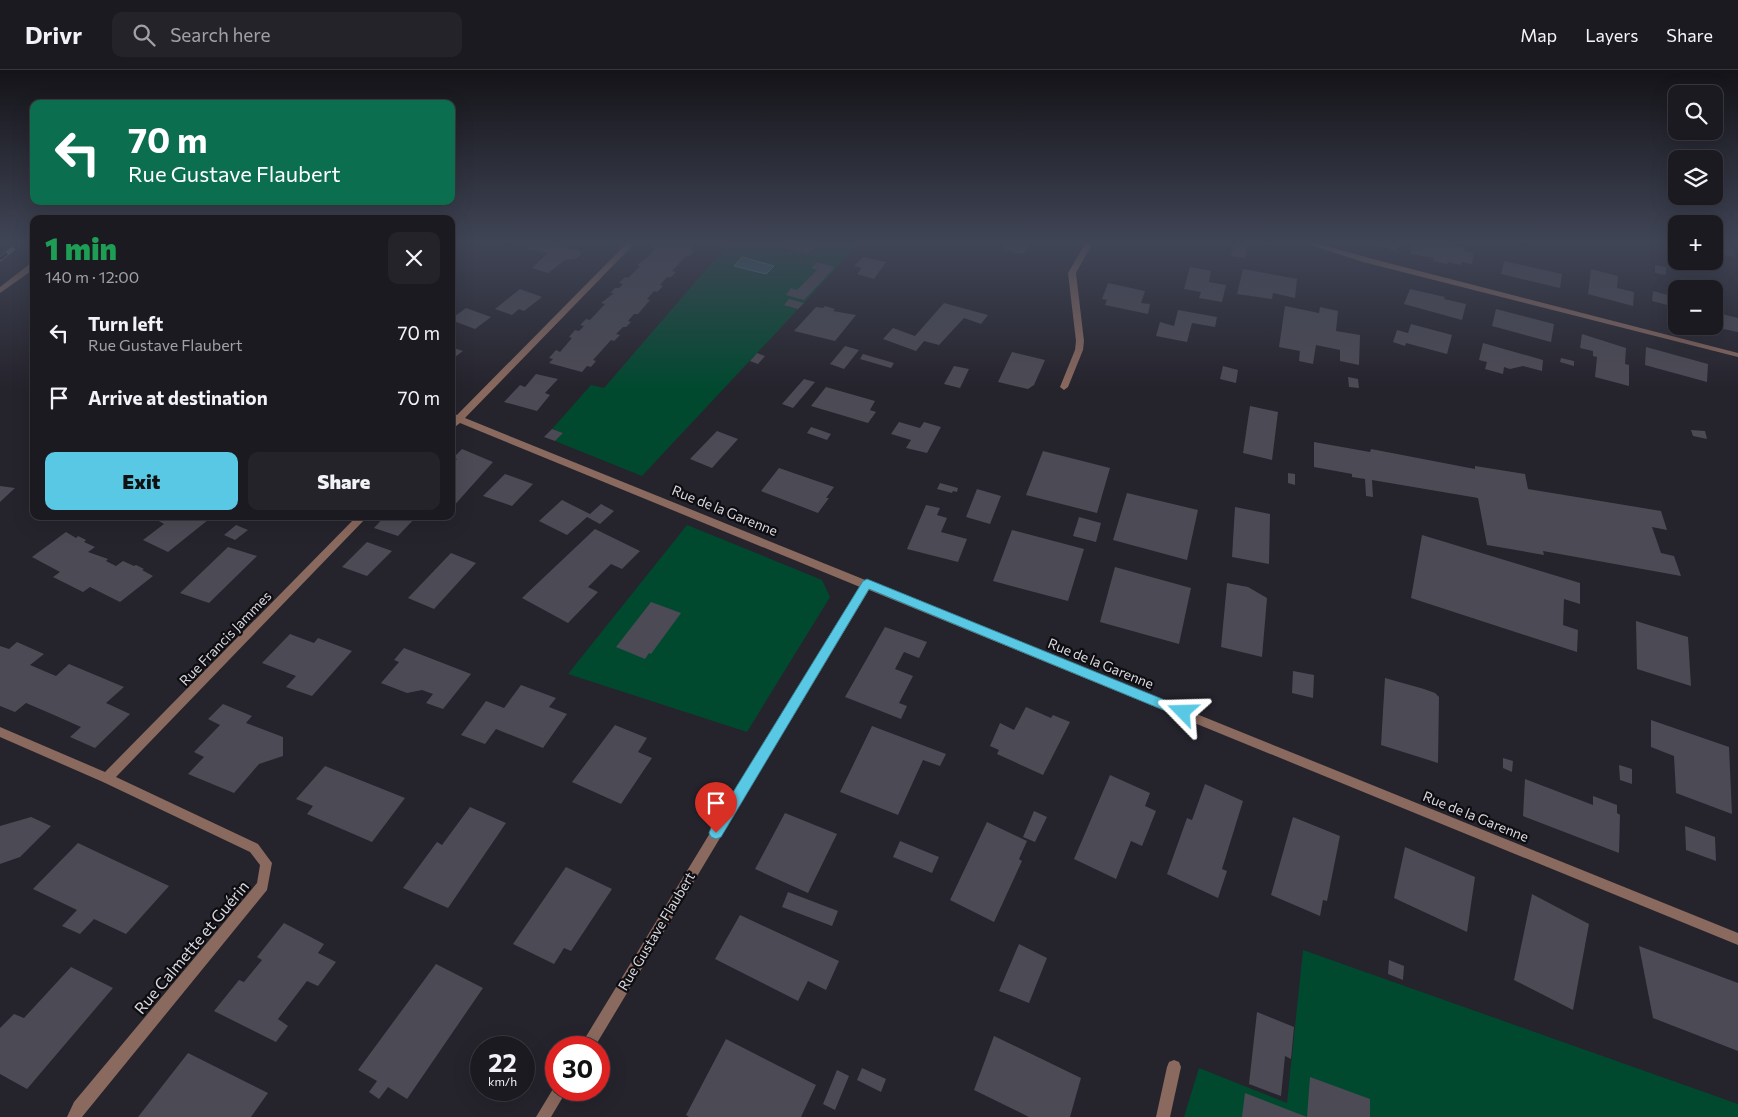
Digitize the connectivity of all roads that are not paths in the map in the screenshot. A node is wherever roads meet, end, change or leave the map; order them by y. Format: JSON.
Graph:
{"nodes":[{"id":1,"x":581,"y":293,"type":"edge"},
{"id":2,"x":1074,"y":293,"type":"edge"},
{"id":3,"x":1495,"y":293,"type":"edge"},
{"id":4,"x":1738,"y":355,"type":"edge"},
{"id":5,"x":1064,"y":387,"type":"dead end"},
{"id":6,"x":455,"y":419,"type":"edge"},
{"id":7,"x":455,"y":420,"type":"edge"},
{"id":8,"x":360,"y":520,"type":"edge"},
{"id":9,"x":867,"y":584,"type":"junction"},
{"id":10,"x":0,"y":732,"type":"edge"},
{"id":11,"x":107,"y":778,"type":"junction"},
{"id":12,"x":1738,"y":939,"type":"edge"},
{"id":13,"x":593,"y":1036,"type":"edge"},
{"id":14,"x":1174,"y":1067,"type":"dead end"},
{"id":15,"x":553,"y":1101,"type":"edge"},
{"id":16,"x":74,"y":1117,"type":"edge"},
{"id":17,"x":543,"y":1117,"type":"edge"},
{"id":18,"x":1163,"y":1117,"type":"edge"}],
"edges":[{"from":1,"to":6,"type":"street"},
{"from":2,"to":5,"type":"street"},
{"from":3,"to":4,"type":"street"},
{"from":7,"to":9,"type":"street","name":"Rue de la Garenne"},
{"from":8,"to":11,"type":"street","name":"Rue Francis Jammes"},
{"from":9,"to":12,"type":"street","name":"Rue de la Garenne"},
{"from":9,"to":13,"type":"street","name":"Rue Gustave Flaubert"},
{"from":10,"to":11,"type":"street","name":"Rue Calmette et Guérin"},
{"from":11,"to":16,"type":"street","name":"Rue Calmette et Guérin"},
{"from":14,"to":18,"type":"street"},
{"from":15,"to":17,"type":"street"}]}
